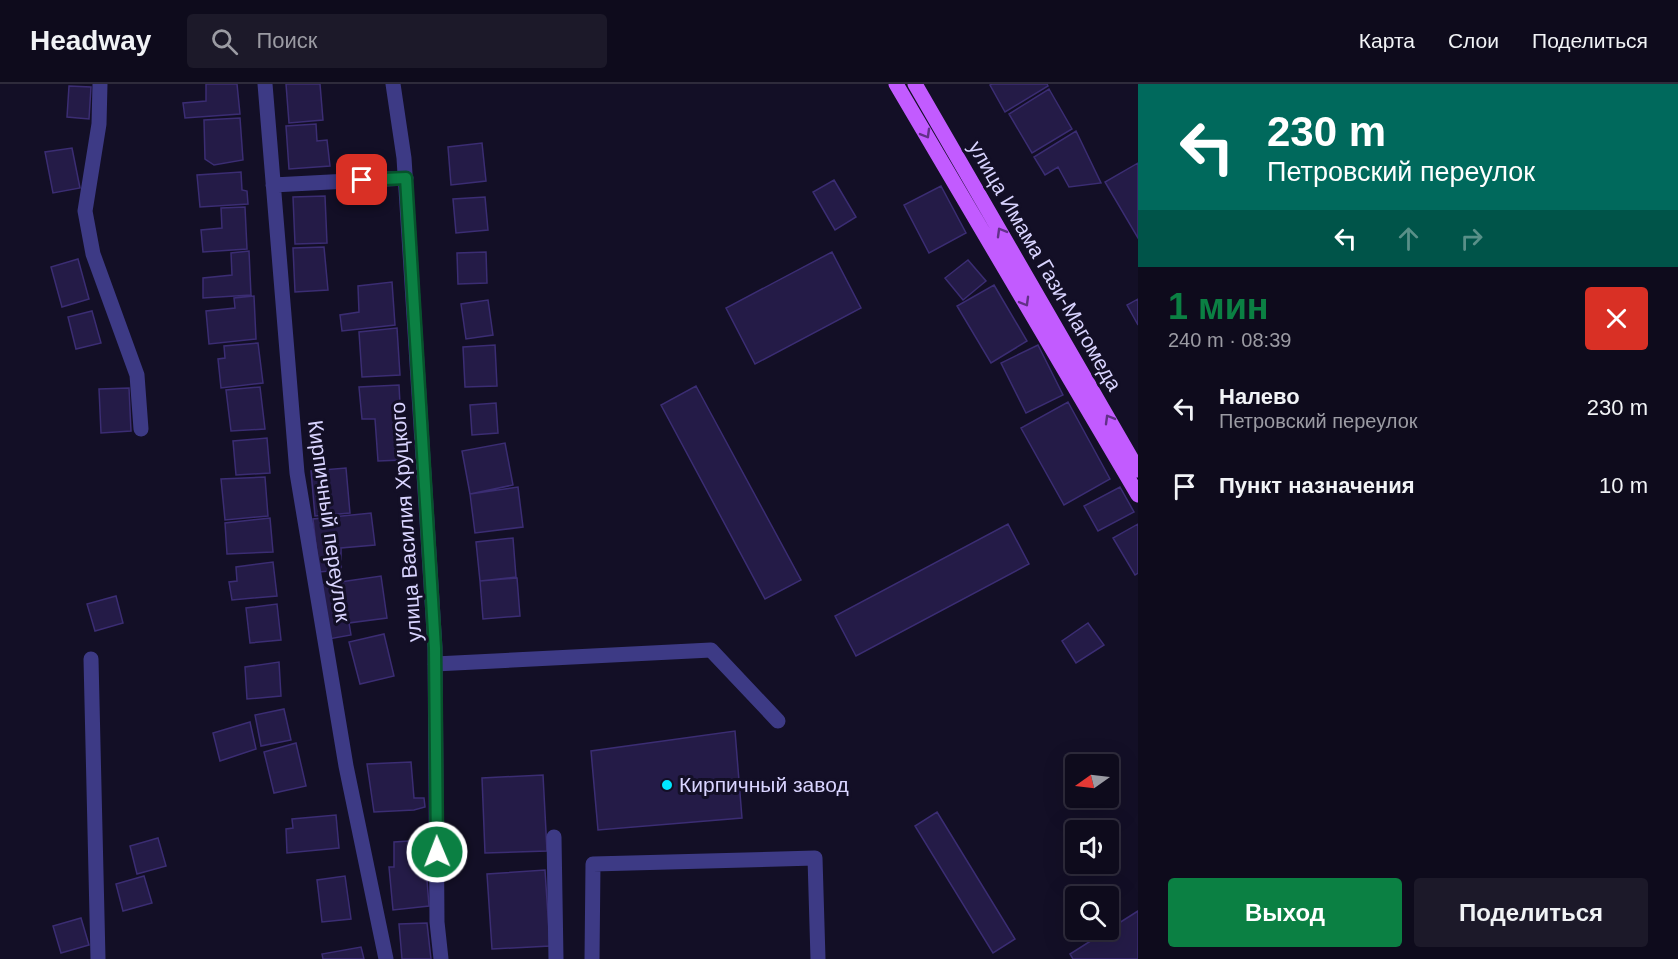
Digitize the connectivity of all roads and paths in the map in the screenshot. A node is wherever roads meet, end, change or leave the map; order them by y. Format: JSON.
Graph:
{"nodes":[{"id":1,"x":100,"y":84,"type":"edge"},
{"id":2,"x":265,"y":84,"type":"edge"},
{"id":3,"x":393,"y":84,"type":"edge"},
{"id":4,"x":896,"y":84,"type":"edge"},
{"id":5,"x":915,"y":84,"type":"edge"},
{"id":6,"x":406,"y":178,"type":"junction"},
{"id":7,"x":273,"y":185,"type":"junction"},
{"id":8,"x":141,"y":429,"type":"dead end"},
{"id":9,"x":1138,"y":470,"type":"edge"},
{"id":10,"x":1138,"y":495,"type":"edge"},
{"id":11,"x":91,"y":659,"type":"dead end"},
{"id":12,"x":435,"y":664,"type":"junction"},
{"id":13,"x":778,"y":721,"type":"dead end"},
{"id":14,"x":554,"y":837,"type":"dead end"},
{"id":15,"x":98,"y":959,"type":"edge"},
{"id":16,"x":386,"y":959,"type":"edge"},
{"id":17,"x":441,"y":959,"type":"edge"},
{"id":18,"x":556,"y":959,"type":"edge"},
{"id":19,"x":592,"y":959,"type":"edge"},
{"id":20,"x":818,"y":959,"type":"edge"}],
"edges":[{"from":1,"to":8,"type":"street"},
{"from":2,"to":7,"type":"street","name":"Кирпичный переулок"},
{"from":3,"to":6,"type":"street","name":"улица Василия Хруцкого"},
{"from":4,"to":10,"type":"main road","one_way":true},
{"from":9,"to":5,"type":"main road","name":"улица Имама Гази-Магомеда","one_way":true},
{"from":6,"to":7,"type":"street"},
{"from":6,"to":12,"type":"street","name":"улица Василия Хруцкого"},
{"from":7,"to":16,"type":"street","name":"Кирпичный переулок"},
{"from":11,"to":15,"type":"street"},
{"from":12,"to":13,"type":"street"},
{"from":12,"to":17,"type":"street","name":"улица Василия Хруцкого"},
{"from":14,"to":18,"type":"street"},
{"from":19,"to":20,"type":"street"}]}
